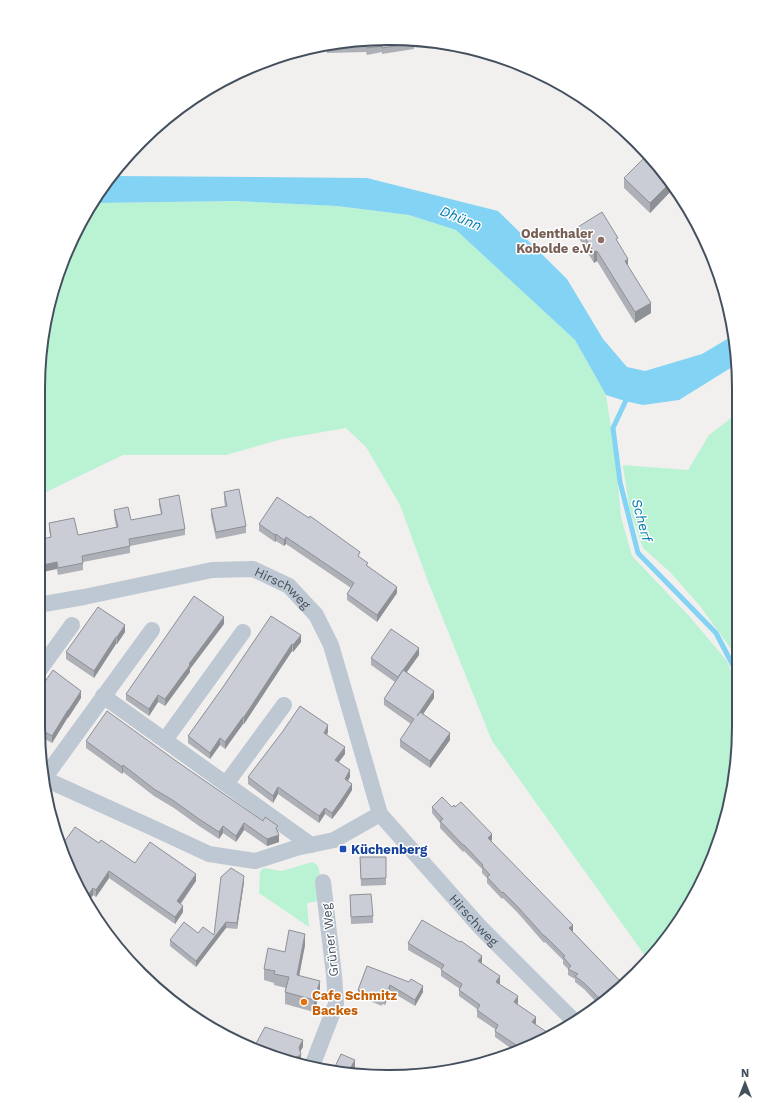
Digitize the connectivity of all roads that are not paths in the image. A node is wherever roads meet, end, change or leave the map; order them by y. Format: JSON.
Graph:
{"nodes":[{"id":1,"x":45,"y":604,"type":"edge"},
{"id":2,"x":72,"y":625,"type":"dead end"},
{"id":3,"x":152,"y":630,"type":"dead end"},
{"id":4,"x":244,"y":632,"type":"dead end"},
{"id":5,"x":45,"y":662,"type":"edge"},
{"id":6,"x":103,"y":696,"type":"junction"},
{"id":7,"x":284,"y":705,"type":"dead end"},
{"id":8,"x":165,"y":740,"type":"junction"},
{"id":9,"x":48,"y":773,"type":"edge"},
{"id":10,"x":50,"y":780,"type":"edge"},
{"id":11,"x":226,"y":784,"type":"junction"},
{"id":12,"x":380,"y":814,"type":"junction"},
{"id":13,"x":311,"y":845,"type":"junction"},
{"id":14,"x":323,"y":882,"type":"dead end"},
{"id":15,"x":570,"y":1017,"type":"edge"},
{"id":16,"x":314,"y":1061,"type":"edge"}],
"edges":[{"from":1,"to":12,"type":"street","name":"Hirschweg"},
{"from":2,"to":5,"type":"street"},
{"from":3,"to":6,"type":"street"},
{"from":4,"to":8,"type":"street"},
{"from":6,"to":8,"type":"street"},
{"from":6,"to":9,"type":"street"},
{"from":7,"to":11,"type":"street"},
{"from":8,"to":11,"type":"street"},
{"from":10,"to":13,"type":"street"},
{"from":11,"to":13,"type":"street"},
{"from":12,"to":13,"type":"street"},
{"from":12,"to":15,"type":"street","name":"Hirschweg"},
{"from":14,"to":16,"type":"street","name":"Grüner Weg"}]}
